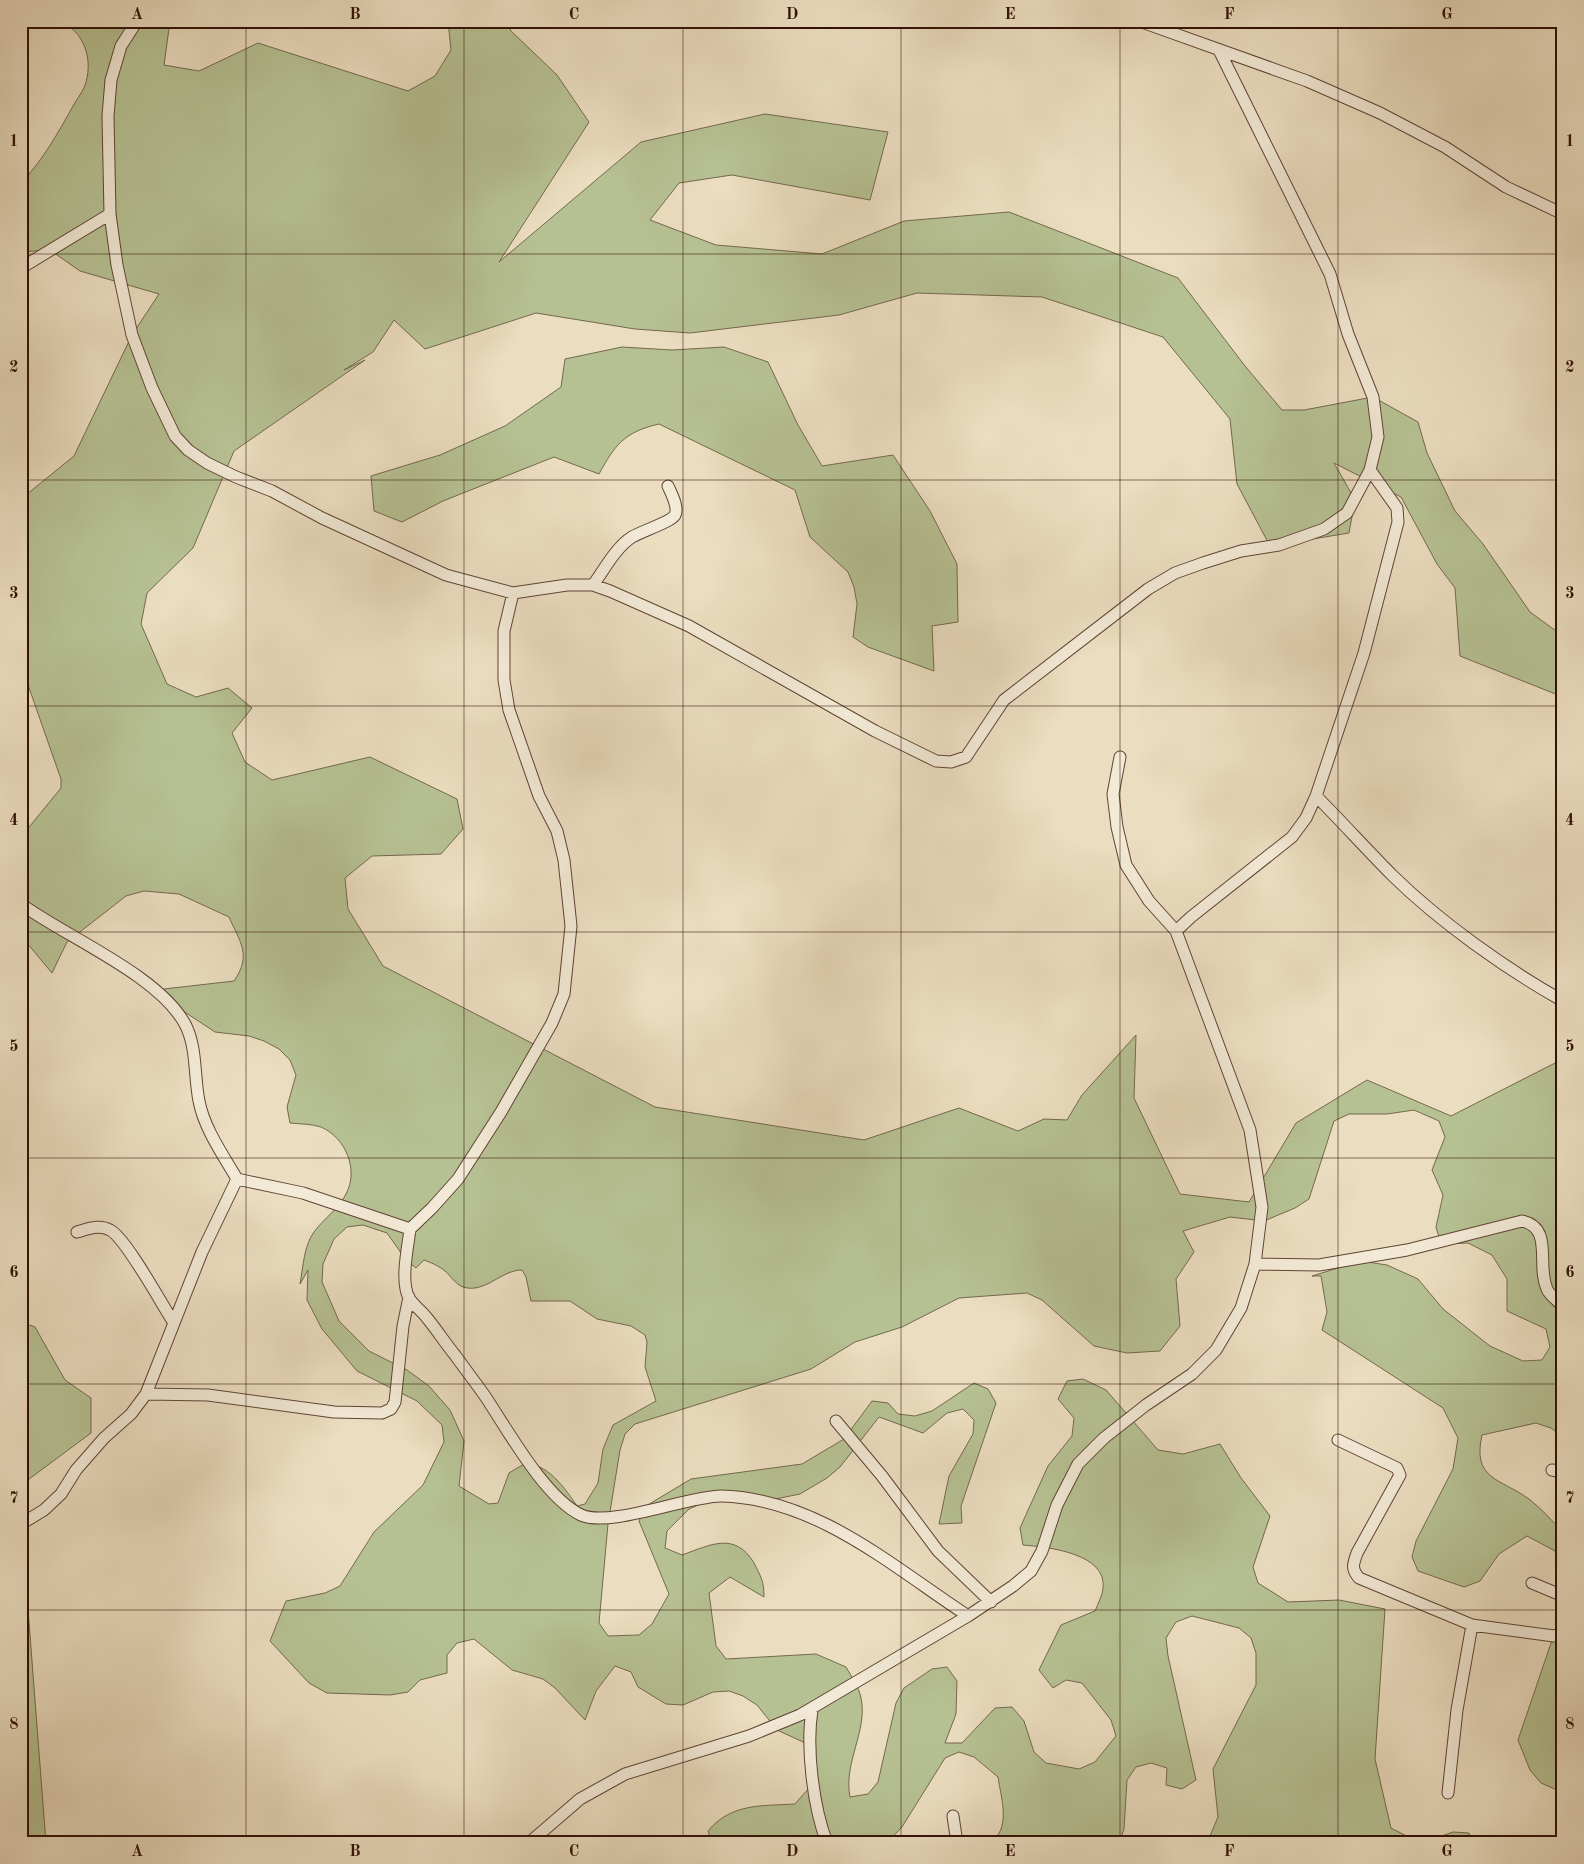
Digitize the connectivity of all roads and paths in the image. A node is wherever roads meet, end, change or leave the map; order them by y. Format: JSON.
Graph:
{"nodes":[{"id":1,"x":137,"y":21,"type":"edge"},
{"id":2,"x":1139,"y":21,"type":"edge"},
{"id":3,"x":1219,"y":50,"type":"junction"},
{"id":4,"x":110,"y":214,"type":"junction"},
{"id":5,"x":1563,"y":214,"type":"edge"},
{"id":6,"x":21,"y":268,"type":"edge"},
{"id":7,"x":1370,"y":470,"type":"junction"},
{"id":8,"x":668,"y":486,"type":"dead end"},
{"id":9,"x":593,"y":585,"type":"junction"},
{"id":10,"x":513,"y":593,"type":"junction"},
{"id":11,"x":1120,"y":757,"type":"dead end"},
{"id":12,"x":1316,"y":796,"type":"junction"},
{"id":13,"x":21,"y":904,"type":"edge"},
{"id":14,"x":1176,"y":931,"type":"junction"},
{"id":15,"x":1563,"y":1001,"type":"edge"},
{"id":16,"x":237,"y":1179,"type":"junction"},
{"id":17,"x":410,"y":1229,"type":"junction"},
{"id":18,"x":77,"y":1232,"type":"dead end"},
{"id":19,"x":1255,"y":1264,"type":"junction"},
{"id":20,"x":409,"y":1297,"type":"junction"},
{"id":21,"x":1563,"y":1306,"type":"edge"},
{"id":22,"x":174,"y":1323,"type":"junction"},
{"id":23,"x":146,"y":1394,"type":"junction"},
{"id":24,"x":836,"y":1421,"type":"dead end"},
{"id":25,"x":1338,"y":1440,"type":"dead end"},
{"id":26,"x":21,"y":1524,"type":"edge"},
{"id":27,"x":1532,"y":1583,"type":"dead end"},
{"id":28,"x":1563,"y":1596,"type":"edge"},
{"id":29,"x":991,"y":1602,"type":"junction"},
{"id":30,"x":968,"y":1616,"type":"junction"},
{"id":31,"x":1472,"y":1625,"type":"junction"},
{"id":32,"x":1563,"y":1633,"type":"edge"},
{"id":33,"x":812,"y":1710,"type":"junction"},
{"id":34,"x":787,"y":1721,"type":"junction"},
{"id":35,"x":809,"y":1730,"type":"junction"},
{"id":36,"x":1448,"y":1793,"type":"dead end"},
{"id":37,"x":953,"y":1816,"type":"dead end"},
{"id":38,"x":529,"y":1843,"type":"edge"},
{"id":39,"x":827,"y":1843,"type":"edge"},
{"id":40,"x":957,"y":1843,"type":"edge"}],
"edges":[{"from":1,"to":4,"type":"street"},
{"from":2,"to":3,"type":"street"},
{"from":3,"to":5,"type":"street"},
{"from":3,"to":7,"type":"street"},
{"from":4,"to":6,"type":"street"},
{"from":4,"to":10,"type":"street"},
{"from":7,"to":9,"type":"street"},
{"from":7,"to":12,"type":"street"},
{"from":8,"to":9,"type":"street"},
{"from":9,"to":10,"type":"street"},
{"from":10,"to":17,"type":"street"},
{"from":11,"to":14,"type":"street"},
{"from":12,"to":14,"type":"street"},
{"from":12,"to":15,"type":"street"},
{"from":13,"to":16,"type":"street"},
{"from":14,"to":19,"type":"street"},
{"from":16,"to":17,"type":"street"},
{"from":16,"to":22,"type":"street"},
{"from":17,"to":20,"type":"street"},
{"from":18,"to":22,"type":"street"},
{"from":19,"to":21,"type":"street"},
{"from":19,"to":29,"type":"street"},
{"from":20,"to":23,"type":"street"},
{"from":20,"to":30,"type":"street"},
{"from":22,"to":23,"type":"street"},
{"from":23,"to":26,"type":"street"},
{"from":24,"to":29,"type":"street"},
{"from":25,"to":31,"type":"street"},
{"from":27,"to":28,"type":"street"},
{"from":29,"to":30,"type":"street"},
{"from":30,"to":33,"type":"street"},
{"from":31,"to":32,"type":"street"},
{"from":31,"to":36,"type":"street"},
{"from":33,"to":34,"type":"street"},
{"from":33,"to":35,"type":"street"},
{"from":34,"to":35,"type":"street"},
{"from":34,"to":38,"type":"street"},
{"from":35,"to":39,"type":"street"},
{"from":37,"to":40,"type":"street"}]}
